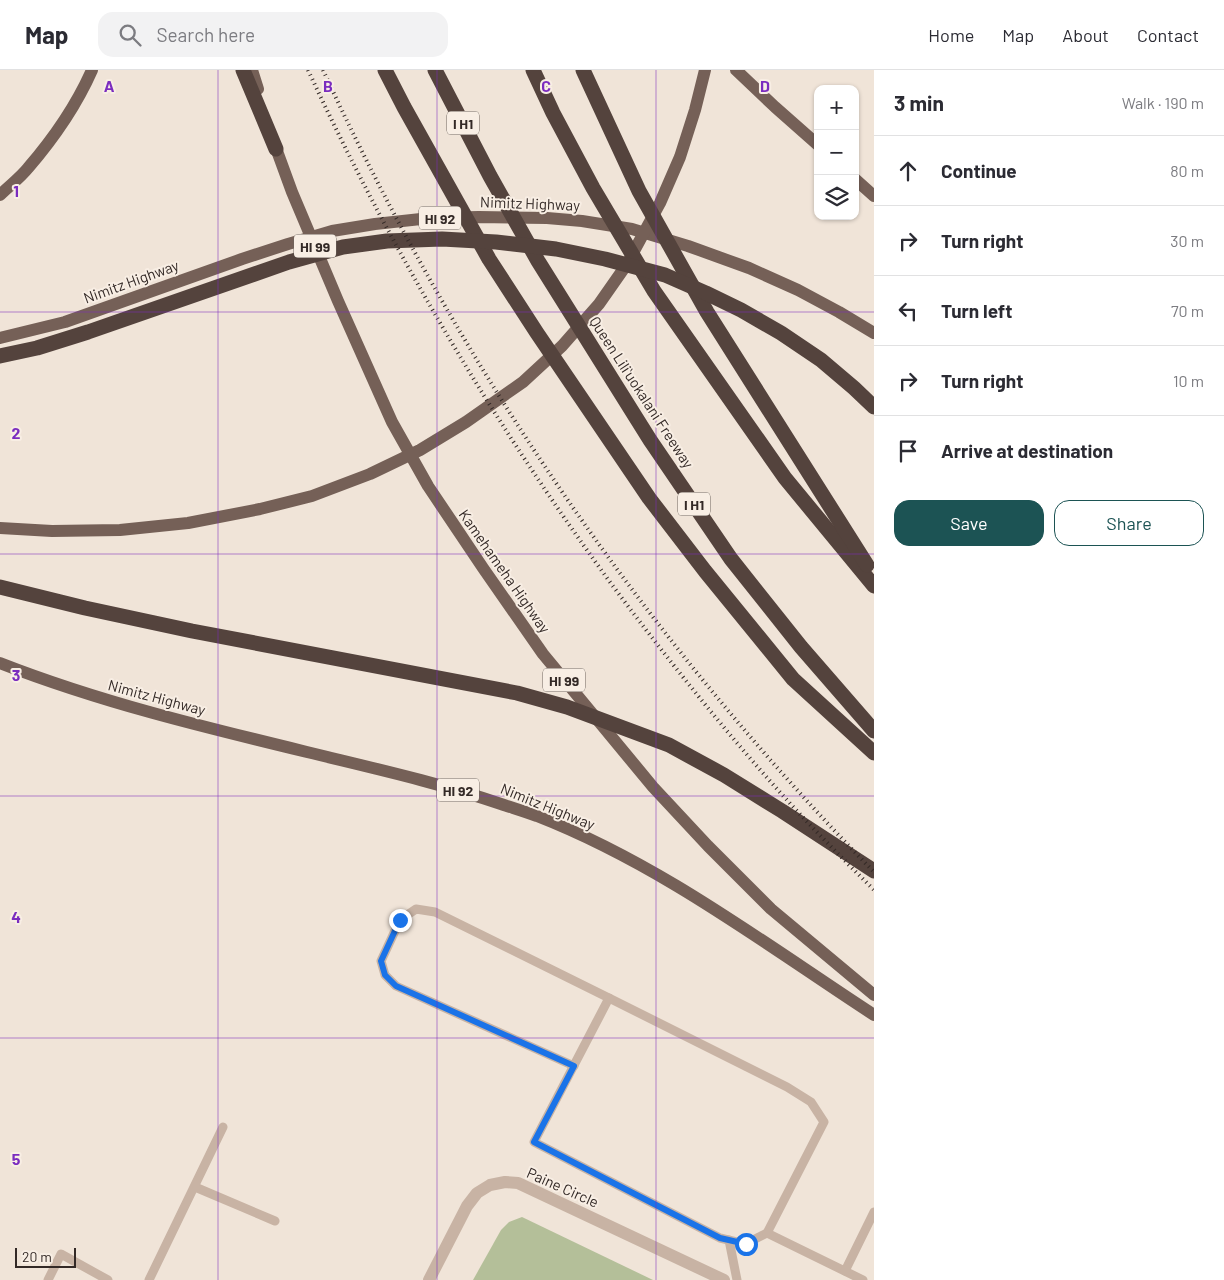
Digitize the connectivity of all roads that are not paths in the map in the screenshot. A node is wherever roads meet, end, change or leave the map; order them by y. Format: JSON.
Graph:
{"nodes":[{"id":1,"x":92,"y":70,"type":"edge"},
{"id":2,"x":243,"y":70,"type":"edge"},
{"id":3,"x":252,"y":70,"type":"edge"},
{"id":4,"x":385,"y":70,"type":"edge"},
{"id":5,"x":436,"y":70,"type":"edge"},
{"id":6,"x":533,"y":70,"type":"edge"},
{"id":7,"x":583,"y":70,"type":"edge"},
{"id":8,"x":705,"y":70,"type":"edge"},
{"id":9,"x":736,"y":70,"type":"edge"},
{"id":10,"x":814,"y":141,"type":"edge"},
{"id":11,"x":276,"y":149,"type":"junction"},
{"id":12,"x":859,"y":182,"type":"edge"},
{"id":13,"x":0,"y":195,"type":"edge"},
{"id":14,"x":874,"y":196,"type":"edge"},
{"id":15,"x":874,"y":333,"type":"edge"},
{"id":16,"x":0,"y":338,"type":"edge"},
{"id":17,"x":0,"y":356,"type":"edge"},
{"id":18,"x":874,"y":407,"type":"edge"},
{"id":19,"x":0,"y":528,"type":"edge"},
{"id":20,"x":874,"y":575,"type":"edge"},
{"id":21,"x":874,"y":586,"type":"edge"},
{"id":22,"x":0,"y":587,"type":"edge"},
{"id":23,"x":0,"y":663,"type":"edge"},
{"id":24,"x":874,"y":731,"type":"edge"},
{"id":25,"x":874,"y":753,"type":"edge"},
{"id":26,"x":874,"y":871,"type":"edge"},
{"id":27,"x":874,"y":995,"type":"edge"},
{"id":28,"x":609,"y":998,"type":"junction"},
{"id":29,"x":874,"y":1015,"type":"edge"},
{"id":30,"x":574,"y":1066,"type":"junction"},
{"id":31,"x":223,"y":1127,"type":"dead end"},
{"id":32,"x":195,"y":1187,"type":"junction"},
{"id":33,"x":874,"y":1212,"type":"edge"},
{"id":34,"x":275,"y":1221,"type":"dead end"},
{"id":35,"x":767,"y":1233,"type":"junction"},
{"id":36,"x":729,"y":1240,"type":"junction"},
{"id":37,"x":845,"y":1271,"type":"junction"},
{"id":38,"x":48,"y":1280,"type":"edge"},
{"id":39,"x":108,"y":1280,"type":"edge"},
{"id":40,"x":149,"y":1280,"type":"edge"},
{"id":41,"x":429,"y":1280,"type":"edge"},
{"id":42,"x":724,"y":1280,"type":"edge"},
{"id":43,"x":737,"y":1280,"type":"edge"},
{"id":44,"x":863,"y":1280,"type":"edge"}],
"edges":[{"from":1,"to":13,"type":"main road"},
{"from":2,"to":11,"type":"highway"},
{"from":3,"to":11,"type":"main road","name":"Kamehameha Highway","number":"HI 99"},
{"from":4,"to":25,"type":"highway"},
{"from":5,"to":24,"type":"highway","name":"Queen Liliʻuokalani Freeway","number":"I H1"},
{"from":6,"to":21,"type":"highway"},
{"from":7,"to":20,"type":"highway"},
{"from":8,"to":19,"type":"main road"},
{"from":9,"to":10,"type":"main road"},
{"from":11,"to":27,"type":"main road","name":"Kamehameha Highway","number":"HI 99"},
{"from":12,"to":14,"type":"main road"},
{"from":15,"to":16,"type":"main road","name":"Nimitz Highway","number":"HI 92"},
{"from":17,"to":18,"type":"highway"},
{"from":22,"to":26,"type":"highway"},
{"from":23,"to":29,"type":"main road","name":"Nimitz Highway","number":"HI 92"},
{"from":28,"to":30,"type":"lane"},
{"from":28,"to":30,"type":"lane"},
{"from":28,"to":35,"type":"lane"},
{"from":30,"to":36,"type":"lane"},
{"from":31,"to":32,"type":"lane"},
{"from":32,"to":34,"type":"lane"},
{"from":32,"to":40,"type":"lane"},
{"from":33,"to":37,"type":"lane"},
{"from":35,"to":36,"type":"lane"},
{"from":35,"to":37,"type":"lane"},
{"from":36,"to":43,"type":"lane"},
{"from":37,"to":44,"type":"lane"},
{"from":38,"to":39,"type":"lane"},
{"from":41,"to":42,"type":"street","name":"Paine Circle"}]}
